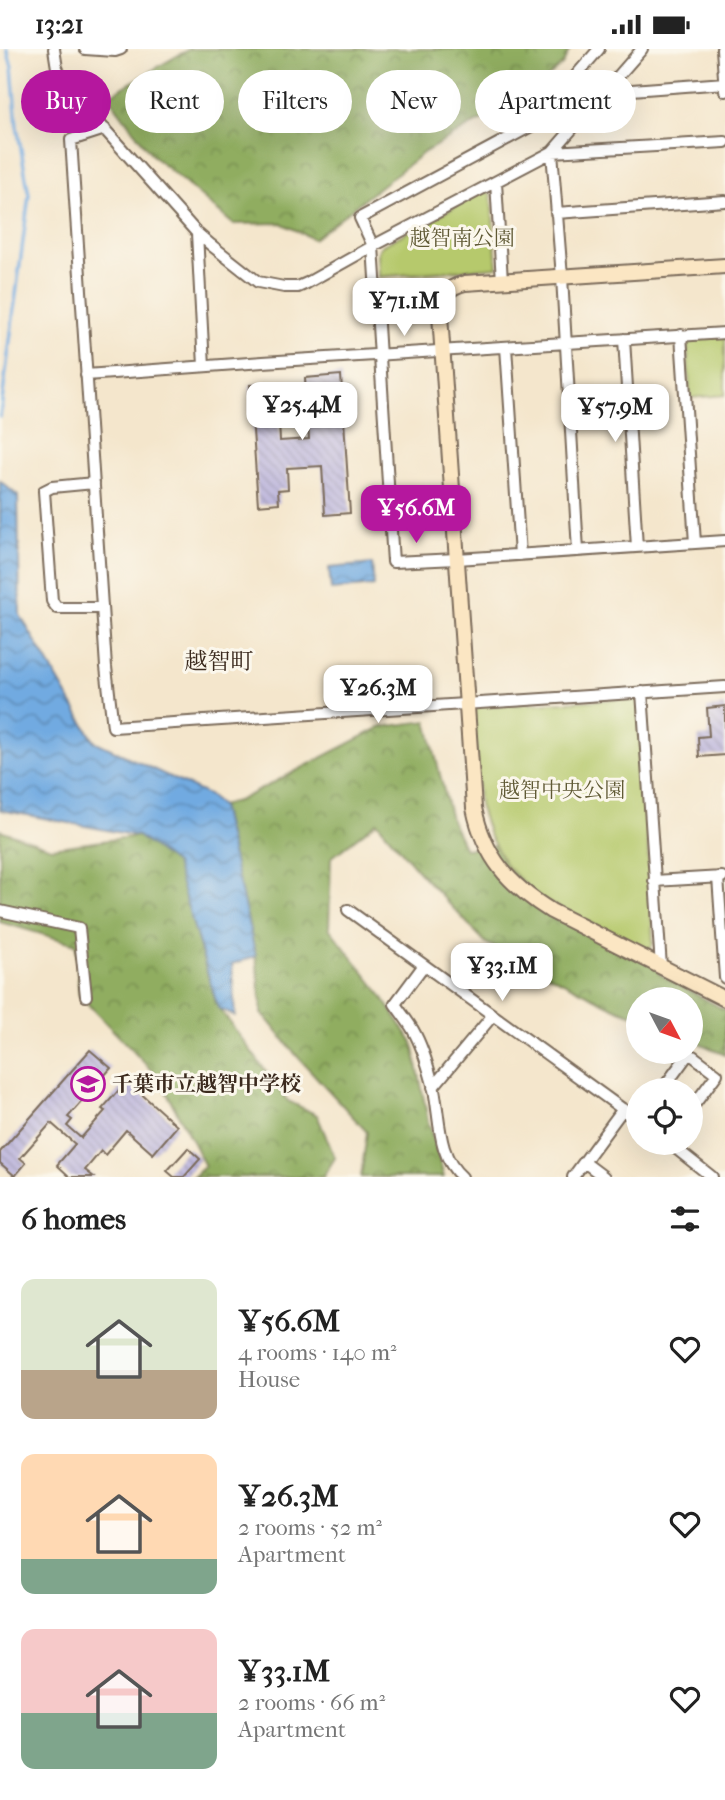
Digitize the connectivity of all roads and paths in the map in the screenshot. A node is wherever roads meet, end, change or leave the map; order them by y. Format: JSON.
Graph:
{"nodes":[{"id":1,"x":55,"y":49,"type":"edge"},
{"id":2,"x":85,"y":49,"type":"edge"},
{"id":3,"x":121,"y":49,"type":"edge"},
{"id":4,"x":599,"y":49,"type":"edge"},
{"id":5,"x":642,"y":49,"type":"edge"},
{"id":6,"x":722,"y":49,"type":"edge"},
{"id":7,"x":58,"y":70,"type":"edge"},
{"id":8,"x":624,"y":70,"type":"edge"},
{"id":9,"x":725,"y":83,"type":"edge"},
{"id":10,"x":636,"y":90,"type":"edge"},
{"id":11,"x":725,"y":91,"type":"edge"},
{"id":12,"x":93,"y":133,"type":"edge"},
{"id":13,"x":109,"y":133,"type":"edge"},
{"id":14,"x":569,"y":133,"type":"edge"},
{"id":15,"x":725,"y":142,"type":"edge"},
{"id":16,"x":552,"y":152,"type":"junction"},
{"id":17,"x":495,"y":182,"type":"junction"},
{"id":18,"x":725,"y":201,"type":"edge"},
{"id":19,"x":556,"y":213,"type":"junction"},
{"id":20,"x":197,"y":233,"type":"junction"},
{"id":21,"x":373,"y":246,"type":"junction"},
{"id":22,"x":725,"y":266,"type":"edge"},
{"id":23,"x":562,"y":277,"type":"junction"},
{"id":24,"x":502,"y":281,"type":"junction"},
{"id":25,"x":725,"y":333,"type":"edge"},
{"id":26,"x":681,"y":335,"type":"junction"},
{"id":27,"x":624,"y":339,"type":"junction"},
{"id":28,"x":565,"y":343,"type":"junction"},
{"id":29,"x":506,"y":347,"type":"junction"},
{"id":30,"x":443,"y":351,"type":"junction"},
{"id":31,"x":380,"y":355,"type":"junction"},
{"id":32,"x":204,"y":366,"type":"junction"},
{"id":33,"x":86,"y":375,"type":"junction"},
{"id":34,"x":94,"y":483,"type":"junction"},
{"id":35,"x":725,"y":541,"type":"edge"},
{"id":36,"x":695,"y":543,"type":"junction"},
{"id":37,"x":637,"y":547,"type":"junction"},
{"id":38,"x":578,"y":551,"type":"junction"},
{"id":39,"x":520,"y":555,"type":"junction"},
{"id":40,"x":457,"y":559,"type":"junction"},
{"id":41,"x":102,"y":608,"type":"junction"},
{"id":42,"x":725,"y":687,"type":"edge"},
{"id":43,"x":642,"y":692,"type":"junction"},
{"id":44,"x":467,"y":704,"type":"junction"},
{"id":45,"x":722,"y":877,"type":"edge"},
{"id":46,"x":654,"y":881,"type":"junction"},
{"id":47,"x":348,"y":910,"type":"dead end"},
{"id":48,"x":0,"y":911,"type":"edge"},
{"id":49,"x":424,"y":965,"type":"junction"},
{"id":50,"x":661,"y":967,"type":"junction"},
{"id":51,"x":725,"y":978,"type":"edge"},
{"id":52,"x":86,"y":996,"type":"dead end"},
{"id":53,"x":725,"y":999,"type":"edge"},
{"id":54,"x":493,"y":1015,"type":"junction"},
{"id":55,"x":671,"y":1078,"type":"edge"},
{"id":56,"x":433,"y":1087,"type":"junction"},
{"id":57,"x":703,"y":1093,"type":"edge"},
{"id":58,"x":623,"y":1109,"type":"junction"},
{"id":59,"x":626,"y":1111,"type":"edge"},
{"id":60,"x":684,"y":1155,"type":"edge"},
{"id":61,"x":584,"y":1162,"type":"junction"},
{"id":62,"x":462,"y":1177,"type":"edge"},
{"id":63,"x":573,"y":1177,"type":"edge"},
{"id":64,"x":604,"y":1177,"type":"edge"},
{"id":65,"x":712,"y":1177,"type":"edge"}],
"edges":[{"from":1,"to":7,"type":"street"},
{"from":2,"to":3,"type":"street"},
{"from":4,"to":21,"type":"street"},
{"from":5,"to":8,"type":"street"},
{"from":6,"to":9,"type":"street"},
{"from":9,"to":10,"type":"street"},
{"from":9,"to":11,"type":"street"},
{"from":12,"to":33,"type":"street"},
{"from":13,"to":20,"type":"street"},
{"from":14,"to":16,"type":"street"},
{"from":15,"to":16,"type":"street"},
{"from":16,"to":17,"type":"street"},
{"from":16,"to":19,"type":"street"},
{"from":17,"to":21,"type":"street"},
{"from":17,"to":24,"type":"street"},
{"from":18,"to":19,"type":"street"},
{"from":19,"to":23,"type":"street"},
{"from":20,"to":21,"type":"street"},
{"from":20,"to":32,"type":"street"},
{"from":21,"to":31,"type":"street"},
{"from":22,"to":23,"type":"street"},
{"from":23,"to":24,"type":"street"},
{"from":23,"to":28,"type":"street"},
{"from":24,"to":30,"type":"street"},
{"from":25,"to":26,"type":"street"},
{"from":26,"to":27,"type":"street"},
{"from":26,"to":36,"type":"street"},
{"from":27,"to":28,"type":"street"},
{"from":27,"to":37,"type":"street"},
{"from":28,"to":29,"type":"street"},
{"from":28,"to":38,"type":"street"},
{"from":29,"to":30,"type":"street"},
{"from":29,"to":39,"type":"street"},
{"from":30,"to":31,"type":"street"},
{"from":30,"to":40,"type":"street"},
{"from":31,"to":32,"type":"street"},
{"from":31,"to":40,"type":"street"},
{"from":32,"to":33,"type":"street"},
{"from":33,"to":34,"type":"street"},
{"from":34,"to":41,"type":"street"},
{"from":34,"to":41,"type":"street"},
{"from":35,"to":36,"type":"street"},
{"from":36,"to":37,"type":"street"},
{"from":37,"to":38,"type":"street"},
{"from":38,"to":39,"type":"street"},
{"from":39,"to":40,"type":"street"},
{"from":40,"to":44,"type":"street"},
{"from":41,"to":44,"type":"street"},
{"from":42,"to":43,"type":"street"},
{"from":43,"to":44,"type":"street"},
{"from":43,"to":46,"type":"street"},
{"from":44,"to":50,"type":"street"},
{"from":45,"to":46,"type":"street"},
{"from":45,"to":51,"type":"street"},
{"from":46,"to":50,"type":"street"},
{"from":47,"to":49,"type":"street"},
{"from":48,"to":52,"type":"street"},
{"from":49,"to":54,"type":"street"},
{"from":49,"to":56,"type":"street"},
{"from":50,"to":53,"type":"street"},
{"from":54,"to":56,"type":"street"},
{"from":54,"to":58,"type":"street"},
{"from":55,"to":57,"type":"street"},
{"from":56,"to":62,"type":"street"},
{"from":58,"to":59,"type":"street"},
{"from":58,"to":61,"type":"street"},
{"from":60,"to":65,"type":"street"},
{"from":61,"to":63,"type":"street"},
{"from":61,"to":64,"type":"street"}]}
